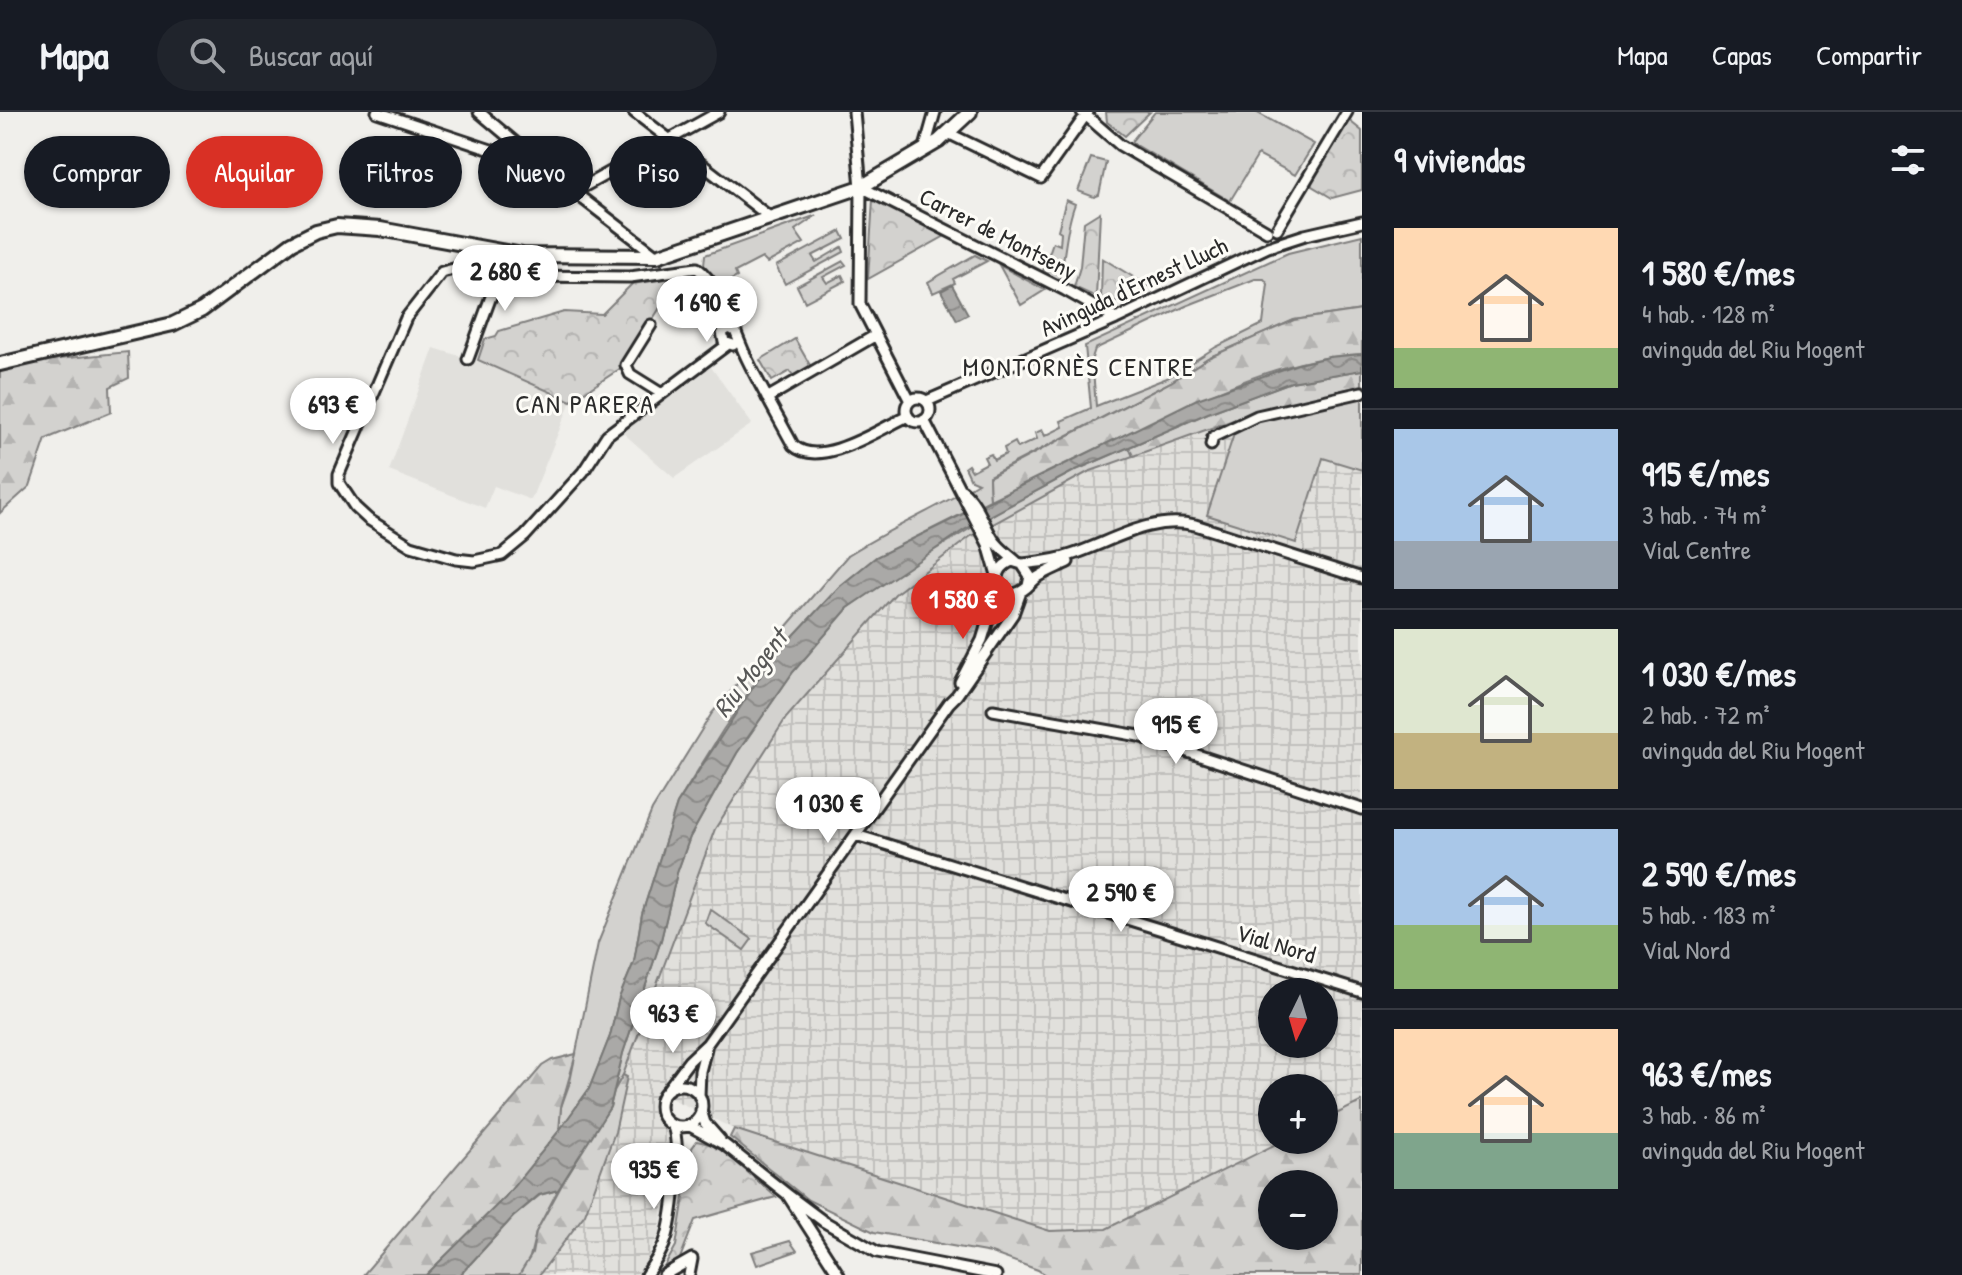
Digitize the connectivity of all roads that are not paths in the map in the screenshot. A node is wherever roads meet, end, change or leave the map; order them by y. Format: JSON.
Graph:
{"nodes":[{"id":1,"x":377,"y":112,"type":"edge"},
{"id":2,"x":479,"y":112,"type":"edge"},
{"id":3,"x":634,"y":112,"type":"edge"},
{"id":4,"x":719,"y":112,"type":"edge"},
{"id":5,"x":853,"y":112,"type":"edge"},
{"id":6,"x":935,"y":112,"type":"edge"},
{"id":7,"x":970,"y":112,"type":"edge"},
{"id":8,"x":1347,"y":112,"type":"edge"},
{"id":9,"x":1085,"y":113,"type":"edge"},
{"id":10,"x":948,"y":133,"type":"junction"},
{"id":11,"x":507,"y":136,"type":"edge"},
{"id":12,"x":665,"y":136,"type":"edge"},
{"id":13,"x":677,"y":136,"type":"edge"},
{"id":14,"x":478,"y":146,"type":"edge"},
{"id":15,"x":924,"y":151,"type":"junction"},
{"id":16,"x":707,"y":169,"type":"edge"},
{"id":17,"x":861,"y":187,"type":"junction"},
{"id":18,"x":593,"y":207,"type":"edge"},
{"id":19,"x":771,"y":218,"type":"junction"},
{"id":20,"x":1362,"y":222,"type":"edge"},
{"id":21,"x":1272,"y":230,"type":"junction"},
{"id":22,"x":1284,"y":242,"type":"junction"},
{"id":23,"x":1268,"y":247,"type":"junction"},
{"id":24,"x":507,"y":253,"type":"junction"},
{"id":25,"x":657,"y":256,"type":"junction"},
{"id":26,"x":502,"y":273,"type":"junction"},
{"id":27,"x":1116,"y":319,"type":"junction"},
{"id":28,"x":651,"y":325,"type":"dead end"},
{"id":29,"x":876,"y":335,"type":"junction"},
{"id":30,"x":733,"y":340,"type":"junction"},
{"id":31,"x":468,"y":359,"type":"dead end"},
{"id":32,"x":0,"y":364,"type":"edge"},
{"id":33,"x":1362,"y":392,"type":"edge"},
{"id":34,"x":662,"y":394,"type":"junction"},
{"id":35,"x":767,"y":398,"type":"junction"},
{"id":36,"x":910,"y":401,"type":"junction"},
{"id":37,"x":927,"y":401,"type":"junction"},
{"id":38,"x":908,"y":416,"type":"junction"},
{"id":39,"x":924,"y":420,"type":"junction"},
{"id":40,"x":1211,"y":445,"type":"dead end"},
{"id":41,"x":992,"y":543,"type":"junction"},
{"id":42,"x":1090,"y":549,"type":"junction"},
{"id":43,"x":1020,"y":563,"type":"junction"},
{"id":44,"x":1362,"y":578,"type":"edge"},
{"id":45,"x":998,"y":580,"type":"junction"},
{"id":46,"x":1024,"y":589,"type":"junction"},
{"id":47,"x":992,"y":611,"type":"junction"},
{"id":48,"x":1010,"y":618,"type":"junction"},
{"id":49,"x":949,"y":703,"type":"junction"},
{"id":50,"x":993,"y":710,"type":"dead end"},
{"id":51,"x":1362,"y":809,"type":"edge"},
{"id":52,"x":856,"y":835,"type":"junction"},
{"id":53,"x":1362,"y":992,"type":"edge"},
{"id":54,"x":707,"y":1044,"type":"junction"},
{"id":55,"x":668,"y":1089,"type":"junction"},
{"id":56,"x":699,"y":1096,"type":"junction"},
{"id":57,"x":701,"y":1110,"type":"junction"},
{"id":58,"x":672,"y":1125,"type":"junction"},
{"id":59,"x":688,"y":1125,"type":"junction"},
{"id":60,"x":725,"y":1145,"type":"junction"},
{"id":61,"x":678,"y":1154,"type":"junction"},
{"id":62,"x":787,"y":1194,"type":"junction"},
{"id":63,"x":646,"y":1275,"type":"edge"},
{"id":64,"x":664,"y":1275,"type":"edge"},
{"id":65,"x":689,"y":1275,"type":"edge"},
{"id":66,"x":839,"y":1275,"type":"edge"},
{"id":67,"x":996,"y":1275,"type":"edge"}],
"edges":[{"from":1,"to":14,"type":"street"},
{"from":2,"to":11,"type":"street"},
{"from":3,"to":12,"type":"street"},
{"from":4,"to":13,"type":"street"},
{"from":5,"to":17,"type":"street"},
{"from":6,"to":15,"type":"street"},
{"from":7,"to":10,"type":"street"},
{"from":8,"to":21,"type":"street"},
{"from":9,"to":10,"type":"street"},
{"from":9,"to":21,"type":"street"},
{"from":10,"to":15,"type":"street"},
{"from":15,"to":17,"type":"street"},
{"from":16,"to":19,"type":"street"},
{"from":17,"to":19,"type":"street"},
{"from":17,"to":27,"type":"street","name":"Carrer de Montseny"},
{"from":17,"to":29,"type":"street"},
{"from":18,"to":25,"type":"street"},
{"from":19,"to":25,"type":"street"},
{"from":20,"to":22,"type":"street","name":"Avinguda d'Ernest Lluch"},
{"from":21,"to":22,"type":"street"},
{"from":21,"to":23,"type":"street"},
{"from":22,"to":23,"type":"street","name":"Avinguda d'Ernest Lluch"},
{"from":23,"to":27,"type":"street","name":"Avinguda d'Ernest Lluch"},
{"from":24,"to":25,"type":"street"},
{"from":24,"to":26,"type":"street"},
{"from":24,"to":32,"type":"street"},
{"from":26,"to":30,"type":"street"},
{"from":26,"to":31,"type":"street"},
{"from":26,"to":34,"type":"street"},
{"from":27,"to":37,"type":"street","name":"Avinguda d'Ernest Lluch"},
{"from":28,"to":34,"type":"street"},
{"from":29,"to":35,"type":"street"},
{"from":29,"to":36,"type":"street"},
{"from":30,"to":34,"type":"street"},
{"from":30,"to":35,"type":"street"},
{"from":33,"to":40,"type":"street"},
{"from":35,"to":38,"type":"street"},
{"from":36,"to":37,"type":"street"},
{"from":36,"to":38,"type":"street"},
{"from":37,"to":39,"type":"street"},
{"from":38,"to":39,"type":"street"},
{"from":39,"to":41,"type":"street"},
{"from":41,"to":43,"type":"street"},
{"from":41,"to":45,"type":"street"},
{"from":42,"to":43,"type":"street"},
{"from":42,"to":44,"type":"street"},
{"from":42,"to":46,"type":"street"},
{"from":43,"to":45,"type":"street"},
{"from":43,"to":46,"type":"street"},
{"from":45,"to":46,"type":"street"},
{"from":45,"to":47,"type":"street"},
{"from":46,"to":48,"type":"street"},
{"from":47,"to":48,"type":"street"},
{"from":47,"to":49,"type":"street"},
{"from":48,"to":49,"type":"street"},
{"from":49,"to":52,"type":"street"},
{"from":50,"to":51,"type":"street"},
{"from":52,"to":53,"type":"street","name":"Vial Nord"},
{"from":52,"to":54,"type":"street"},
{"from":54,"to":55,"type":"street"},
{"from":54,"to":56,"type":"street"},
{"from":55,"to":56,"type":"street"},
{"from":55,"to":58,"type":"street"},
{"from":56,"to":57,"type":"street"},
{"from":57,"to":59,"type":"street"},
{"from":57,"to":60,"type":"street"},
{"from":58,"to":59,"type":"street"},
{"from":58,"to":61,"type":"street"},
{"from":59,"to":60,"type":"street"},
{"from":59,"to":61,"type":"street"},
{"from":60,"to":62,"type":"street"},
{"from":61,"to":63,"type":"street"},
{"from":62,"to":66,"type":"street"},
{"from":62,"to":67,"type":"street"},
{"from":64,"to":65,"type":"street"}]}
